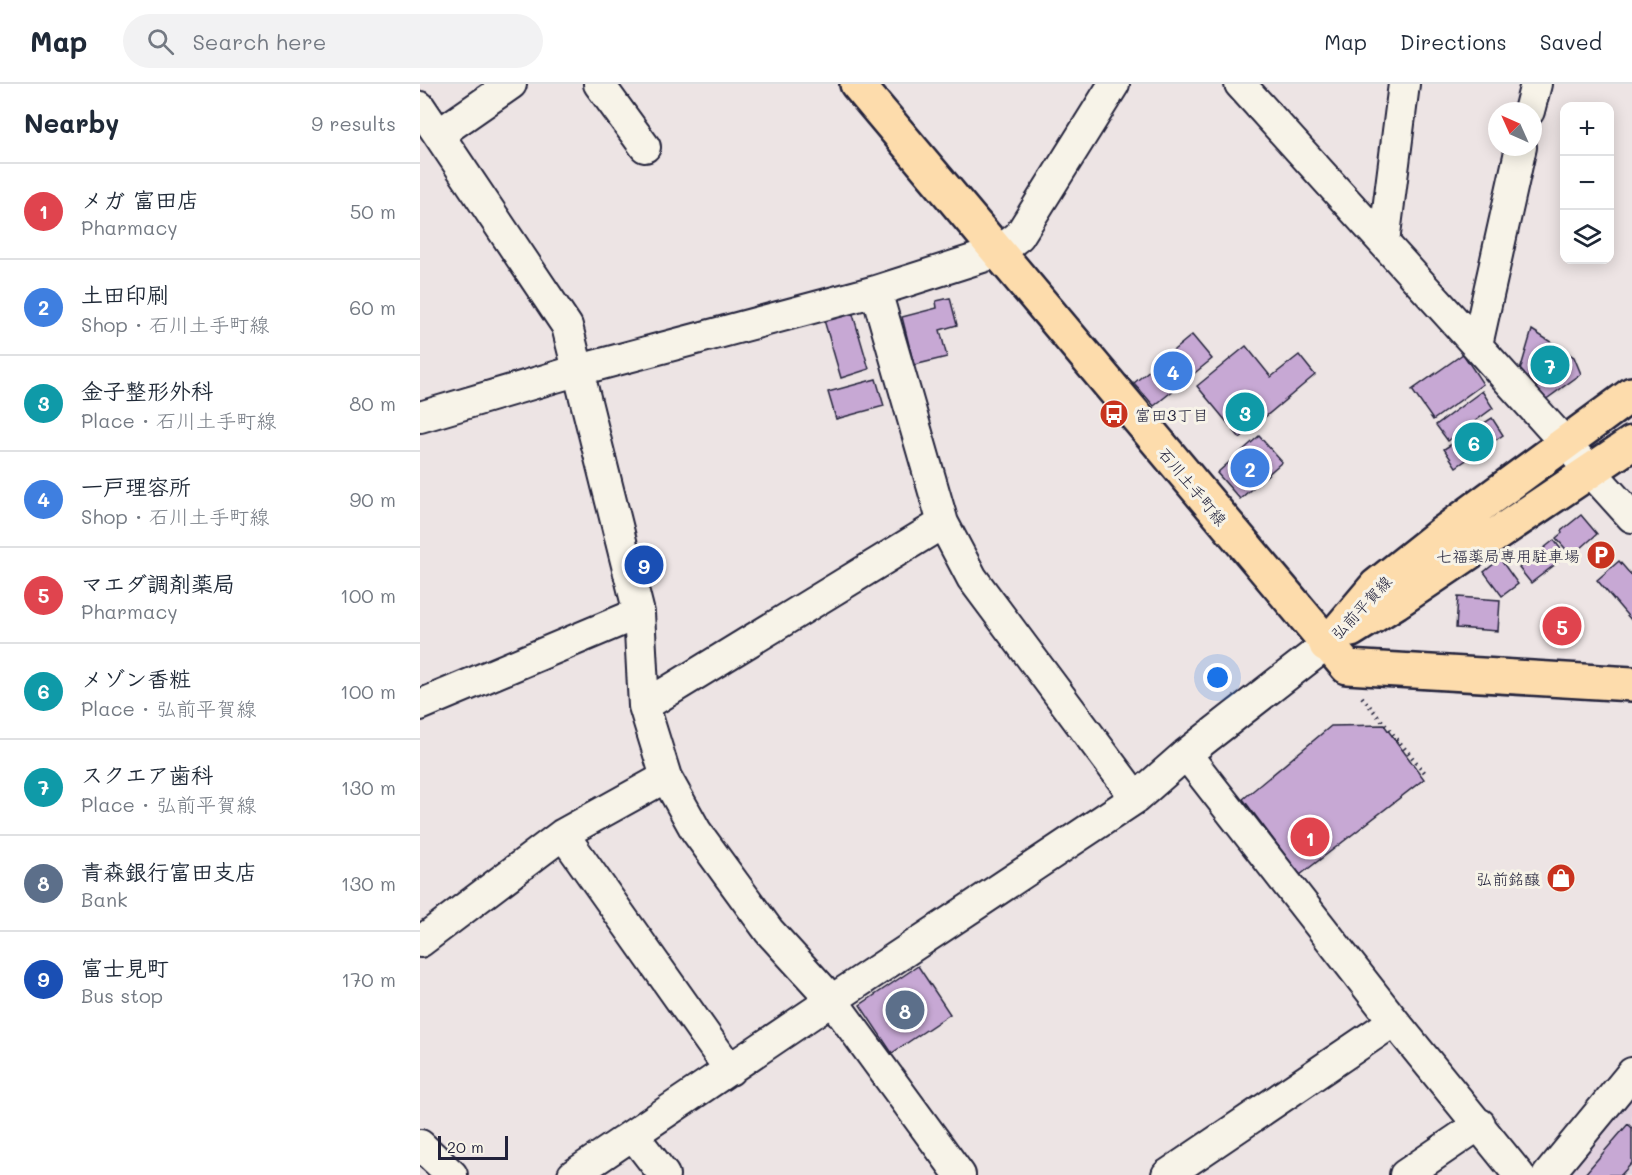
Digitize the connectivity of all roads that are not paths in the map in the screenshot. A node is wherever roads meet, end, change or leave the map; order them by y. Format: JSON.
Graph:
{"nodes":[{"id":1,"x":511,"y":84,"type":"edge"},
{"id":2,"x":599,"y":84,"type":"edge"},
{"id":3,"x":857,"y":84,"type":"edge"},
{"id":4,"x":1114,"y":84,"type":"edge"},
{"id":5,"x":1240,"y":84,"type":"edge"},
{"id":6,"x":1404,"y":84,"type":"edge"},
{"id":7,"x":1536,"y":84,"type":"edge"},
{"id":8,"x":1531,"y":102,"type":"edge"},
{"id":9,"x":420,"y":107,"type":"edge"},
{"id":10,"x":439,"y":134,"type":"junction"},
{"id":11,"x":645,"y":147,"type":"dead end"},
{"id":12,"x":1519,"y":156,"type":"edge"},
{"id":13,"x":1384,"y":242,"type":"junction"},
{"id":14,"x":998,"y":252,"type":"junction"},
{"id":15,"x":876,"y":291,"type":"junction"},
{"id":16,"x":1477,"y":345,"type":"junction"},
{"id":17,"x":579,"y":370,"type":"junction"},
{"id":18,"x":1632,"y":394,"type":"edge"},
{"id":19,"x":420,"y":417,"type":"edge"},
{"id":20,"x":1564,"y":442,"type":"junction"},
{"id":21,"x":1632,"y":443,"type":"edge"},
{"id":22,"x":1590,"y":471,"type":"junction"},
{"id":23,"x":1632,"y":517,"type":"edge"},
{"id":24,"x":943,"y":523,"type":"junction"},
{"id":25,"x":639,"y":613,"type":"junction"},
{"id":26,"x":1326,"y":645,"type":"junction"},
{"id":27,"x":1632,"y":684,"type":"edge"},
{"id":28,"x":420,"y":705,"type":"edge"},
{"id":29,"x":645,"y":706,"type":"junction"},
{"id":30,"x":1186,"y":754,"type":"junction"},
{"id":31,"x":666,"y":777,"type":"junction"},
{"id":32,"x":1136,"y":798,"type":"junction"},
{"id":33,"x":563,"y":834,"type":"junction"},
{"id":34,"x":420,"y":942,"type":"edge"},
{"id":35,"x":832,"y":1000,"type":"junction"},
{"id":36,"x":1394,"y":1022,"type":"junction"},
{"id":37,"x":730,"y":1070,"type":"junction"},
{"id":38,"x":1632,"y":1073,"type":"edge"},
{"id":39,"x":1480,"y":1124,"type":"junction"},
{"id":40,"x":633,"y":1135,"type":"junction"},
{"id":41,"x":420,"y":1145,"type":"edge"},
{"id":42,"x":452,"y":1175,"type":"edge"},
{"id":43,"x":573,"y":1175,"type":"edge"},
{"id":44,"x":664,"y":1175,"type":"edge"},
{"id":45,"x":960,"y":1175,"type":"edge"},
{"id":46,"x":1167,"y":1175,"type":"edge"},
{"id":47,"x":1405,"y":1175,"type":"edge"},
{"id":48,"x":1519,"y":1175,"type":"edge"},
{"id":49,"x":1548,"y":1175,"type":"edge"}],
"edges":[{"from":1,"to":10,"type":"street"},
{"from":2,"to":11,"type":"street"},
{"from":3,"to":14,"type":"main road","name":"石川土手町線"},
{"from":4,"to":14,"type":"street"},
{"from":5,"to":13,"type":"street"},
{"from":6,"to":13,"type":"street"},
{"from":7,"to":8,"type":"street"},
{"from":9,"to":10,"type":"street"},
{"from":10,"to":17,"type":"street"},
{"from":12,"to":16,"type":"street"},
{"from":13,"to":16,"type":"street"},
{"from":14,"to":15,"type":"street"},
{"from":14,"to":26,"type":"main road","name":"石川土手町線"},
{"from":15,"to":17,"type":"street"},
{"from":15,"to":24,"type":"street"},
{"from":16,"to":20,"type":"street"},
{"from":17,"to":19,"type":"street"},
{"from":17,"to":25,"type":"street"},
{"from":18,"to":20,"type":"main road","name":"弘前平賀線"},
{"from":20,"to":22,"type":"street"},
{"from":20,"to":26,"type":"main road","name":"弘前平賀線"},
{"from":21,"to":22,"type":"main road","name":"弘前平賀線"},
{"from":22,"to":23,"type":"street"},
{"from":22,"to":26,"type":"main road","name":"弘前平賀線"},
{"from":24,"to":29,"type":"street"},
{"from":24,"to":32,"type":"street"},
{"from":25,"to":28,"type":"street"},
{"from":25,"to":29,"type":"street"},
{"from":26,"to":27,"type":"main road","name":"石川土手町線"},
{"from":26,"to":30,"type":"street"},
{"from":29,"to":31,"type":"street"},
{"from":30,"to":32,"type":"street"},
{"from":30,"to":36,"type":"street"},
{"from":31,"to":33,"type":"street"},
{"from":31,"to":35,"type":"street"},
{"from":32,"to":35,"type":"street"},
{"from":33,"to":34,"type":"street"},
{"from":33,"to":37,"type":"street"},
{"from":35,"to":37,"type":"street"},
{"from":35,"to":45,"type":"street"},
{"from":36,"to":39,"type":"street"},
{"from":36,"to":46,"type":"street"},
{"from":37,"to":40,"type":"street"},
{"from":38,"to":49,"type":"street"},
{"from":39,"to":47,"type":"street"},
{"from":39,"to":48,"type":"street"},
{"from":40,"to":43,"type":"street"},
{"from":40,"to":44,"type":"street"},
{"from":41,"to":42,"type":"street"}]}
